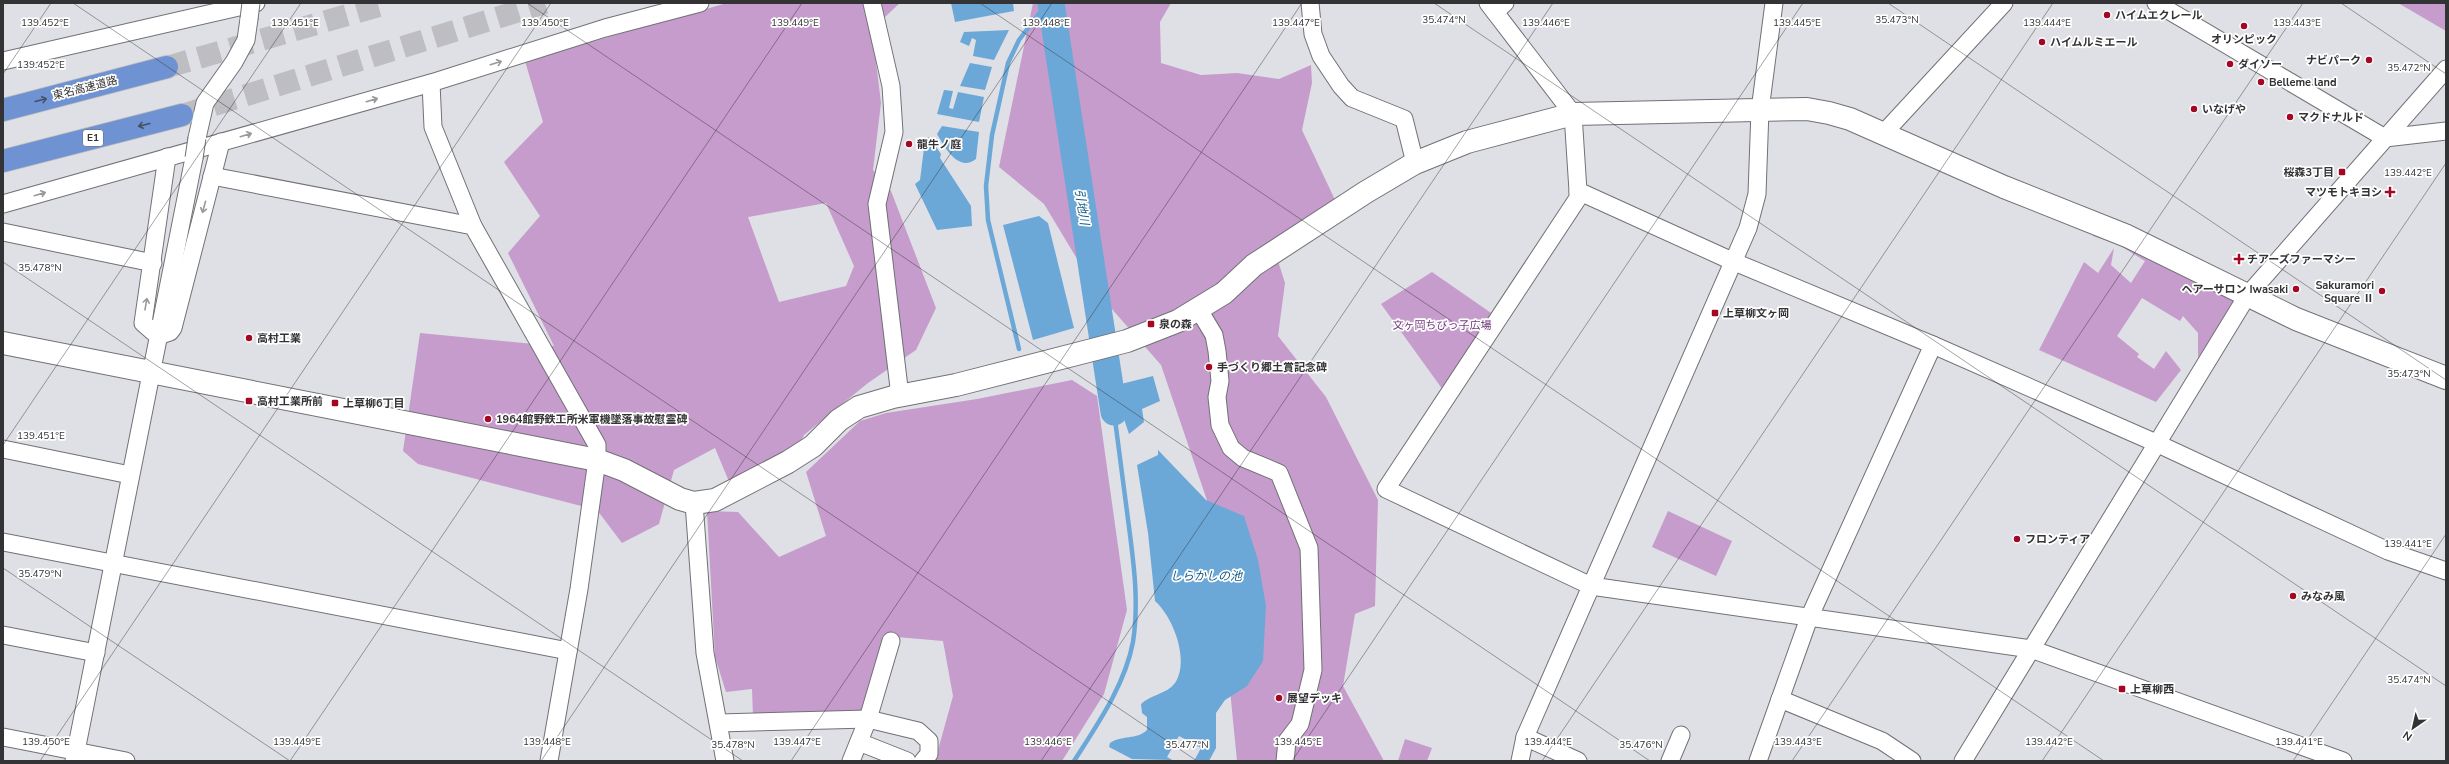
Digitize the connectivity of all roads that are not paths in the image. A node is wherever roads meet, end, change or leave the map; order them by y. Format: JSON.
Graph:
{"nodes":[{"id":1,"x":256,"y":3,"type":"edge"},
{"id":2,"x":669,"y":3,"type":"edge"},
{"id":3,"x":700,"y":3,"type":"edge"},
{"id":4,"x":872,"y":3,"type":"edge"},
{"id":5,"x":1310,"y":3,"type":"edge"},
{"id":6,"x":1774,"y":3,"type":"edge"},
{"id":7,"x":2004,"y":3,"type":"edge"},
{"id":8,"x":2156,"y":3,"type":"edge"},
{"id":9,"x":1496,"y":6,"type":"edge"},
{"id":10,"x":222,"y":7,"type":"edge"},
{"id":11,"x":250,"y":11,"type":"edge"},
{"id":12,"x":646,"y":17,"type":"junction"},
{"id":13,"x":3,"y":61,"type":"edge"},
{"id":14,"x":167,"y":67,"type":"tunnel mouth"},
{"id":15,"x":2446,"y":69,"type":"edge"},
{"id":16,"x":431,"y":84,"type":"junction"},
{"id":17,"x":3,"y":110,"type":"edge"},
{"id":18,"x":1760,"y":110,"type":"junction"},
{"id":19,"x":1573,"y":114,"type":"junction"},
{"id":20,"x":182,"y":115,"type":"tunnel mouth"},
{"id":21,"x":2446,"y":131,"type":"edge"},
{"id":22,"x":1884,"y":134,"type":"junction"},
{"id":23,"x":2385,"y":138,"type":"junction"},
{"id":24,"x":221,"y":142,"type":"junction"},
{"id":25,"x":167,"y":157,"type":"junction"},
{"id":26,"x":3,"y":161,"type":"edge"},
{"id":27,"x":1415,"y":163,"type":"junction"},
{"id":28,"x":212,"y":176,"type":"junction"},
{"id":29,"x":1578,"y":191,"type":"junction"},
{"id":30,"x":3,"y":204,"type":"edge"},
{"id":31,"x":473,"y":226,"type":"junction"},
{"id":32,"x":3,"y":232,"type":"edge"},
{"id":33,"x":1732,"y":261,"type":"junction"},
{"id":34,"x":153,"y":263,"type":"junction"},
{"id":35,"x":2247,"y":296,"type":"junction"},
{"id":36,"x":1199,"y":310,"type":"junction"},
{"id":37,"x":158,"y":336,"type":"junction"},
{"id":38,"x":3,"y":343,"type":"edge"},
{"id":39,"x":1933,"y":345,"type":"junction"},
{"id":40,"x":151,"y":372,"type":"junction"},
{"id":41,"x":2446,"y":378,"type":"edge"},
{"id":42,"x":900,"y":396,"type":"junction"},
{"id":43,"x":2156,"y":443,"type":"junction"},
{"id":44,"x":3,"y":449,"type":"edge"},
{"id":45,"x":597,"y":460,"type":"junction"},
{"id":46,"x":130,"y":475,"type":"junction"},
{"id":47,"x":694,"y":503,"type":"junction"},
{"id":48,"x":3,"y":542,"type":"edge"},
{"id":49,"x":112,"y":564,"type":"junction"},
{"id":50,"x":2446,"y":571,"type":"edge"},
{"id":51,"x":1591,"y":586,"type":"junction"},
{"id":52,"x":1809,"y":618,"type":"junction"},
{"id":53,"x":3,"y":635,"type":"edge"},
{"id":54,"x":891,"y":641,"type":"dead end"},
{"id":55,"x":2032,"y":649,"type":"junction"},
{"id":56,"x":568,"y":651,"type":"junction"},
{"id":57,"x":96,"y":653,"type":"junction"},
{"id":58,"x":1780,"y":699,"type":"junction"},
{"id":59,"x":868,"y":719,"type":"junction"},
{"id":60,"x":719,"y":723,"type":"junction"},
{"id":61,"x":1681,"y":735,"type":"dead end"},
{"id":62,"x":3,"y":737,"type":"edge"},
{"id":63,"x":1525,"y":737,"type":"junction"},
{"id":64,"x":859,"y":742,"type":"junction"},
{"id":65,"x":75,"y":756,"type":"edge"},
{"id":66,"x":126,"y":761,"type":"edge"},
{"id":67,"x":549,"y":761,"type":"edge"},
{"id":68,"x":725,"y":761,"type":"edge"},
{"id":69,"x":851,"y":761,"type":"edge"},
{"id":70,"x":907,"y":761,"type":"edge"},
{"id":71,"x":923,"y":761,"type":"edge"},
{"id":72,"x":1285,"y":761,"type":"edge"},
{"id":73,"x":1520,"y":761,"type":"edge"},
{"id":74,"x":1578,"y":761,"type":"edge"},
{"id":75,"x":1670,"y":761,"type":"edge"},
{"id":76,"x":1758,"y":761,"type":"edge"},
{"id":77,"x":1912,"y":761,"type":"edge"},
{"id":78,"x":1962,"y":761,"type":"edge"},
{"id":79,"x":2343,"y":761,"type":"edge"}],
"edges":[{"from":1,"to":10,"type":"street"},
{"from":2,"to":12,"type":"street"},
{"from":3,"to":12,"type":"street"},
{"from":4,"to":42,"type":"street"},
{"from":5,"to":27,"type":"street"},
{"from":6,"to":18,"type":"street"},
{"from":7,"to":22,"type":"street"},
{"from":8,"to":23,"type":"street"},
{"from":9,"to":19,"type":"street"},
{"from":10,"to":13,"type":"street"},
{"from":11,"to":37,"type":"street","bridge":true},
{"from":16,"to":12,"type":"street","one_way":true},
{"from":17,"to":14,"type":"highway","name":"東名高速道路","one_way":true},
{"from":15,"to":23,"type":"street"},
{"from":24,"to":16,"type":"street","one_way":true},
{"from":16,"to":31,"type":"street"},
{"from":18,"to":19,"type":"street"},
{"from":18,"to":22,"type":"street"},
{"from":18,"to":33,"type":"street"},
{"from":19,"to":27,"type":"street"},
{"from":19,"to":29,"type":"street"},
{"from":20,"to":26,"type":"highway","number":"E1","one_way":true},
{"from":21,"to":23,"type":"street"},
{"from":22,"to":35,"type":"street"},
{"from":23,"to":35,"type":"street"},
{"from":24,"to":25,"type":"street"},
{"from":24,"to":28,"type":"street"},
{"from":30,"to":25,"type":"street","one_way":true},
{"from":25,"to":34,"type":"street"},
{"from":27,"to":36,"type":"street"},
{"from":28,"to":31,"type":"street"},
{"from":28,"to":37,"type":"street","one_way":true},
{"from":29,"to":33,"type":"street"},
{"from":29,"to":51,"type":"street"},
{"from":31,"to":45,"type":"street"},
{"from":32,"to":34,"type":"street"},
{"from":33,"to":39,"type":"street"},
{"from":33,"to":51,"type":"street"},
{"from":37,"to":34,"type":"street","one_way":true},
{"from":35,"to":41,"type":"street"},
{"from":35,"to":43,"type":"street"},
{"from":36,"to":42,"type":"street"},
{"from":36,"to":72,"type":"street"},
{"from":37,"to":40,"type":"street"},
{"from":38,"to":40,"type":"street"},
{"from":39,"to":43,"type":"street"},
{"from":39,"to":52,"type":"street"},
{"from":40,"to":45,"type":"street"},
{"from":40,"to":46,"type":"street"},
{"from":42,"to":47,"type":"street"},
{"from":43,"to":50,"type":"street"},
{"from":43,"to":55,"type":"street"},
{"from":44,"to":46,"type":"street"},
{"from":45,"to":47,"type":"street"},
{"from":45,"to":56,"type":"street"},
{"from":46,"to":49,"type":"street"},
{"from":47,"to":60,"type":"street"},
{"from":48,"to":49,"type":"street"},
{"from":49,"to":56,"type":"street"},
{"from":49,"to":57,"type":"street"},
{"from":51,"to":52,"type":"street"},
{"from":51,"to":63,"type":"street"},
{"from":52,"to":55,"type":"street"},
{"from":52,"to":58,"type":"street"},
{"from":53,"to":57,"type":"street"},
{"from":54,"to":59,"type":"street"},
{"from":55,"to":78,"type":"street"},
{"from":55,"to":79,"type":"street"},
{"from":56,"to":67,"type":"street"},
{"from":57,"to":65,"type":"street"},
{"from":58,"to":76,"type":"street"},
{"from":58,"to":77,"type":"street"},
{"from":59,"to":60,"type":"street"},
{"from":59,"to":64,"type":"street"},
{"from":59,"to":71,"type":"street"},
{"from":60,"to":68,"type":"street"},
{"from":61,"to":75,"type":"street"},
{"from":62,"to":65,"type":"street"},
{"from":63,"to":73,"type":"street"},
{"from":63,"to":74,"type":"street"},
{"from":64,"to":69,"type":"street"},
{"from":64,"to":70,"type":"street"},
{"from":65,"to":66,"type":"street"}]}
